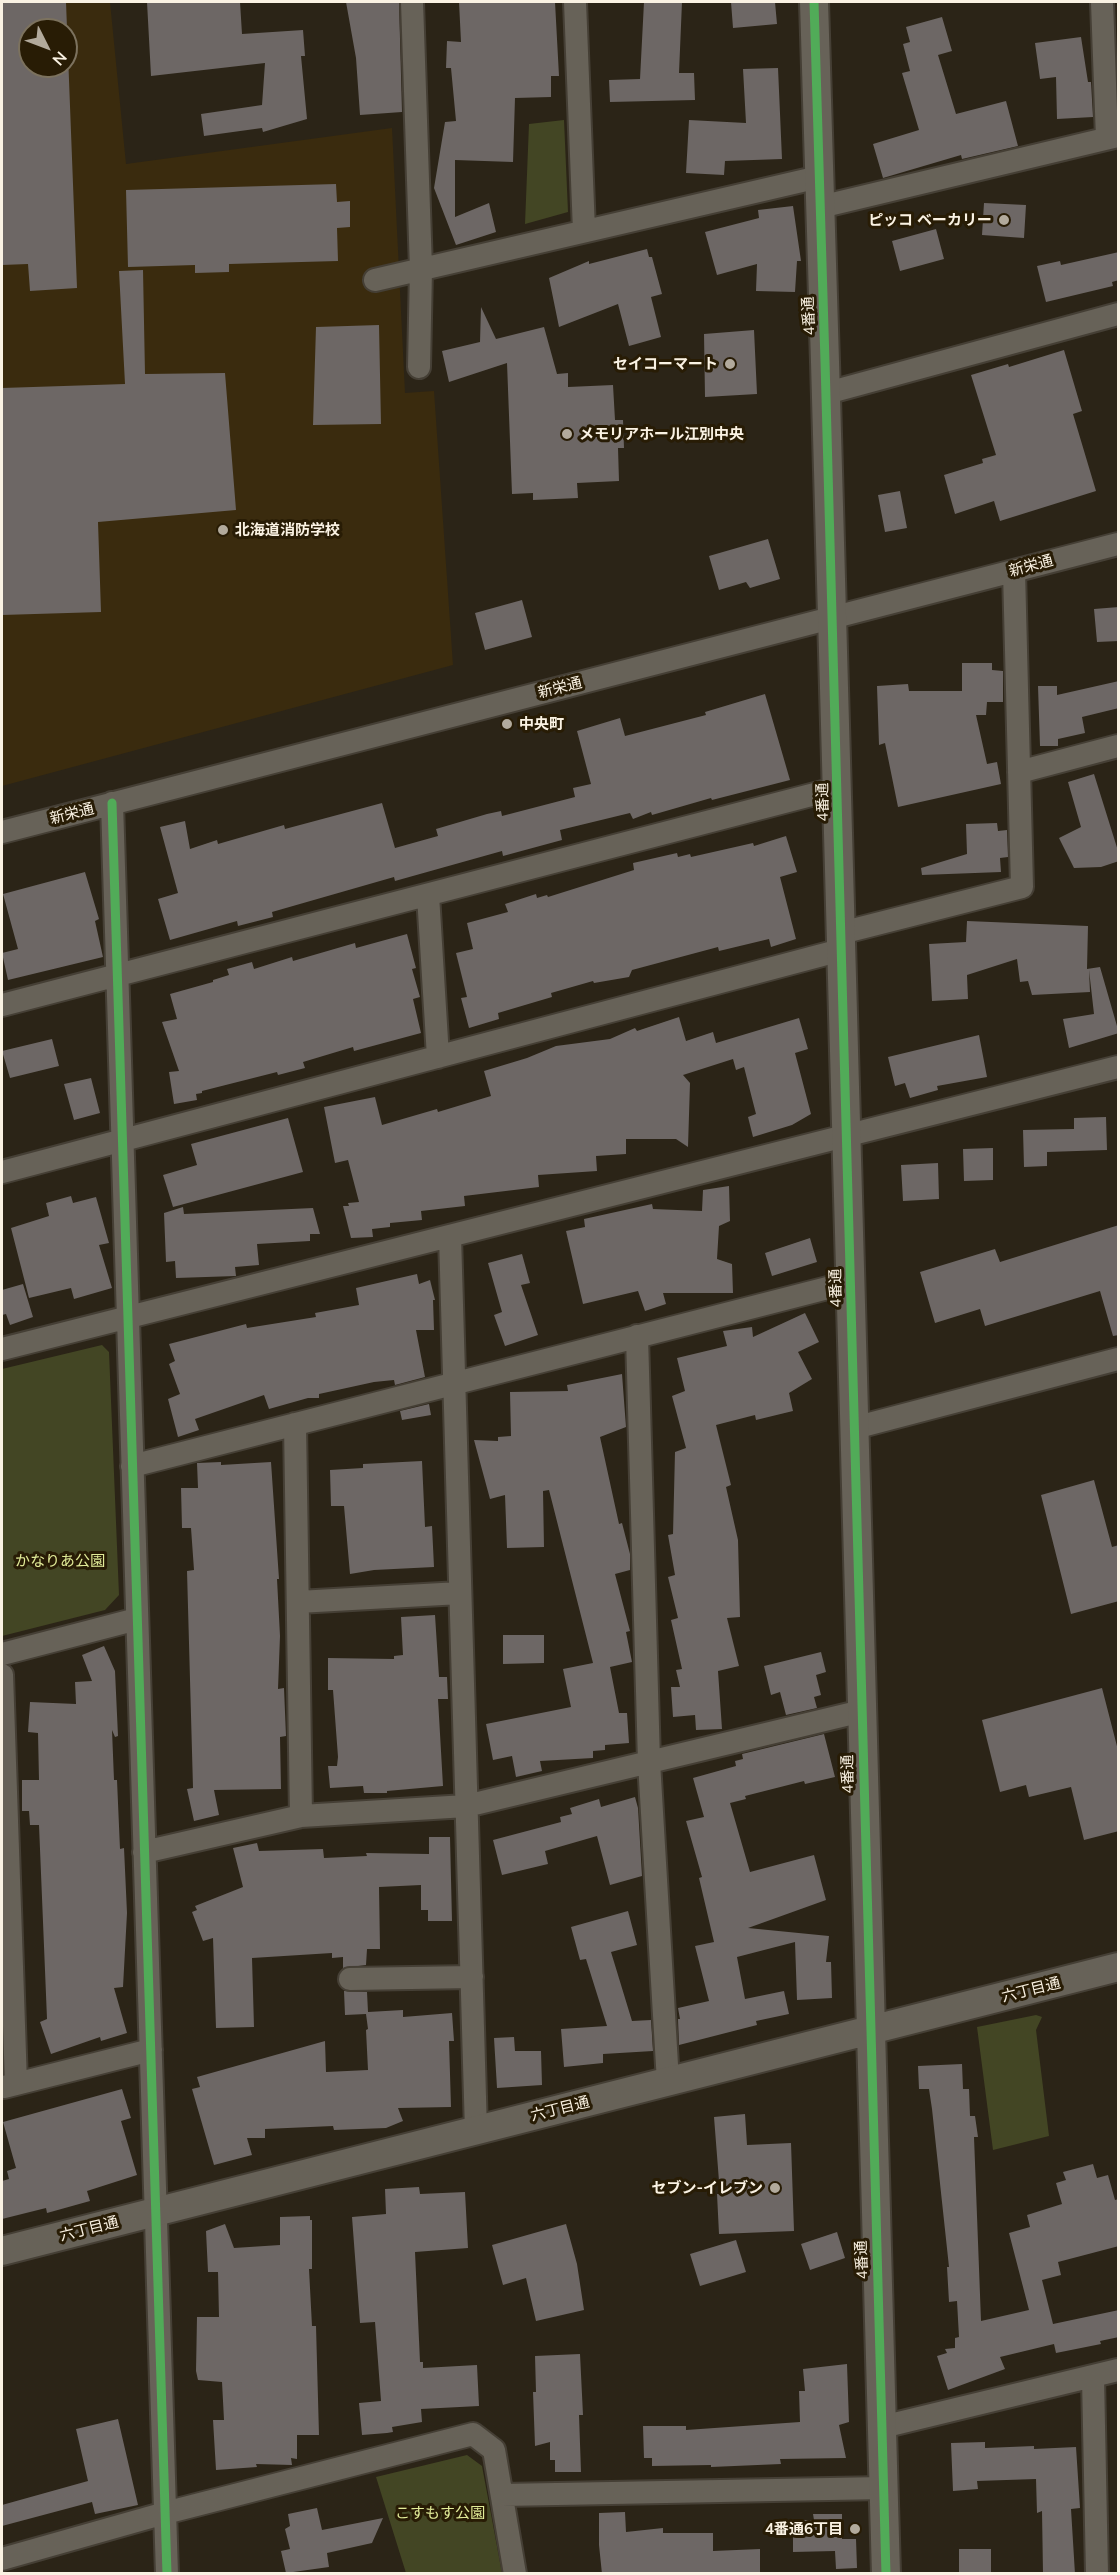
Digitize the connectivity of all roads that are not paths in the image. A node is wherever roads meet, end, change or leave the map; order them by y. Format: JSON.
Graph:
{"nodes":[{"id":1,"x":412,"y":2,"type":"edge"},
{"id":2,"x":574,"y":2,"type":"edge"},
{"id":3,"x":814,"y":2,"type":"edge"},
{"id":4,"x":1102,"y":2,"type":"edge"},
{"id":5,"x":1113,"y":137,"type":"edge"},
{"id":6,"x":819,"y":177,"type":"junction"},
{"id":7,"x":820,"y":207,"type":"junction"},
{"id":8,"x":584,"y":231,"type":"junction"},
{"id":9,"x":421,"y":269,"type":"junction"},
{"id":10,"x":375,"y":280,"type":"dead end"},
{"id":11,"x":1119,"y":314,"type":"edge"},
{"id":12,"x":418,"y":367,"type":"dead end"},
{"id":13,"x":827,"y":393,"type":"junction"},
{"id":14,"x":1119,"y":543,"type":"edge"},
{"id":15,"x":1014,"y":571,"type":"junction"},
{"id":16,"x":834,"y":617,"type":"junction"},
{"id":17,"x":1119,"y":746,"type":"edge"},
{"id":18,"x":1019,"y":772,"type":"junction"},
{"id":19,"x":838,"y":788,"type":"junction"},
{"id":20,"x":112,"y":803,"type":"junction"},
{"id":21,"x":2,"y":832,"type":"edge"},
{"id":22,"x":428,"y":895,"type":"junction"},
{"id":23,"x":841,"y":941,"type":"junction"},
{"id":24,"x":117,"y":976,"type":"junction"},
{"id":25,"x":2,"y":1005,"type":"edge"},
{"id":26,"x":438,"y":1057,"type":"junction"},
{"id":27,"x":1119,"y":1067,"type":"edge"},
{"id":28,"x":847,"y":1136,"type":"junction"},
{"id":29,"x":122,"y":1141,"type":"junction"},
{"id":30,"x":2,"y":1172,"type":"edge"},
{"id":31,"x":450,"y":1236,"type":"junction"},
{"id":32,"x":851,"y":1282,"type":"junction"},
{"id":33,"x":128,"y":1317,"type":"junction"},
{"id":34,"x":637,"y":1336,"type":"junction"},
{"id":35,"x":2,"y":1349,"type":"edge"},
{"id":36,"x":1119,"y":1359,"type":"edge"},
{"id":37,"x":453,"y":1384,"type":"junction"},
{"id":38,"x":295,"y":1424,"type":"junction"},
{"id":39,"x":854,"y":1428,"type":"junction"},
{"id":40,"x":132,"y":1466,"type":"junction"},
{"id":41,"x":460,"y":1593,"type":"junction"},
{"id":42,"x":298,"y":1602,"type":"junction"},
{"id":43,"x":137,"y":1619,"type":"junction"},
{"id":44,"x":2,"y":1654,"type":"edge"},
{"id":45,"x":2,"y":1675,"type":"edge"},
{"id":46,"x":862,"y":1711,"type":"junction"},
{"id":47,"x":649,"y":1762,"type":"junction"},
{"id":48,"x":4,"y":1806,"type":"edge"},
{"id":49,"x":466,"y":1806,"type":"junction"},
{"id":50,"x":301,"y":1816,"type":"junction"},
{"id":51,"x":144,"y":1852,"type":"junction"},
{"id":52,"x":1119,"y":1967,"type":"edge"},
{"id":53,"x":472,"y":1977,"type":"junction"},
{"id":54,"x":350,"y":1979,"type":"dead end"},
{"id":55,"x":870,"y":2031,"type":"junction"},
{"id":56,"x":151,"y":2050,"type":"junction"},
{"id":57,"x":668,"y":2082,"type":"junction"},
{"id":58,"x":9,"y":2086,"type":"edge"},
{"id":59,"x":476,"y":2130,"type":"junction"},
{"id":60,"x":154,"y":2212,"type":"junction"},
{"id":61,"x":2,"y":2251,"type":"edge"},
{"id":62,"x":1119,"y":2370,"type":"edge"},
{"id":63,"x":1093,"y":2377,"type":"junction"},
{"id":64,"x":882,"y":2427,"type":"junction"},
{"id":65,"x":884,"y":2488,"type":"junction"},
{"id":66,"x":502,"y":2495,"type":"junction"},
{"id":67,"x":165,"y":2514,"type":"junction"},
{"id":68,"x":2,"y":2559,"type":"edge"},
{"id":69,"x":167,"y":2574,"type":"edge"},
{"id":70,"x":515,"y":2574,"type":"edge"},
{"id":71,"x":886,"y":2574,"type":"edge"},
{"id":72,"x":1097,"y":2574,"type":"edge"}],
"edges":[{"from":1,"to":9,"type":"street"},
{"from":2,"to":8,"type":"street"},
{"from":3,"to":6,"type":"street","name":"4番通"},
{"from":4,"to":5,"type":"street"},
{"from":5,"to":7,"type":"street"},
{"from":6,"to":7,"type":"street","name":"4番通"},
{"from":6,"to":8,"type":"street"},
{"from":7,"to":13,"type":"street","name":"4番通"},
{"from":8,"to":9,"type":"street"},
{"from":9,"to":10,"type":"street"},
{"from":9,"to":12,"type":"street"},
{"from":11,"to":13,"type":"street"},
{"from":13,"to":16,"type":"street","name":"4番通"},
{"from":14,"to":15,"type":"street","name":"新栄通"},
{"from":15,"to":16,"type":"street","name":"新栄通"},
{"from":15,"to":18,"type":"street"},
{"from":16,"to":19,"type":"street","name":"4番通"},
{"from":16,"to":20,"type":"street","name":"新栄通"},
{"from":17,"to":18,"type":"street"},
{"from":18,"to":23,"type":"street"},
{"from":19,"to":22,"type":"street"},
{"from":19,"to":23,"type":"street","name":"4番通"},
{"from":20,"to":21,"type":"street","name":"新栄通"},
{"from":20,"to":24,"type":"street"},
{"from":22,"to":24,"type":"street"},
{"from":22,"to":26,"type":"street"},
{"from":23,"to":26,"type":"street"},
{"from":23,"to":28,"type":"street","name":"4番通"},
{"from":24,"to":25,"type":"street"},
{"from":24,"to":29,"type":"street"},
{"from":26,"to":29,"type":"street"},
{"from":27,"to":28,"type":"street"},
{"from":28,"to":31,"type":"street"},
{"from":28,"to":32,"type":"street","name":"4番通"},
{"from":29,"to":30,"type":"street"},
{"from":29,"to":33,"type":"street"},
{"from":31,"to":33,"type":"street"},
{"from":31,"to":37,"type":"street"},
{"from":32,"to":34,"type":"street"},
{"from":32,"to":39,"type":"street","name":"4番通"},
{"from":33,"to":35,"type":"street"},
{"from":33,"to":40,"type":"street"},
{"from":34,"to":37,"type":"street"},
{"from":34,"to":47,"type":"street"},
{"from":36,"to":39,"type":"street"},
{"from":37,"to":38,"type":"street"},
{"from":37,"to":41,"type":"street"},
{"from":38,"to":40,"type":"street"},
{"from":38,"to":42,"type":"street"},
{"from":39,"to":46,"type":"street","name":"4番通"},
{"from":40,"to":43,"type":"street"},
{"from":41,"to":42,"type":"street"},
{"from":41,"to":49,"type":"street"},
{"from":42,"to":50,"type":"street"},
{"from":43,"to":44,"type":"street"},
{"from":43,"to":51,"type":"street"},
{"from":45,"to":48,"type":"street"},
{"from":46,"to":47,"type":"street"},
{"from":46,"to":55,"type":"street","name":"4番通"},
{"from":47,"to":49,"type":"street"},
{"from":47,"to":57,"type":"street"},
{"from":48,"to":58,"type":"street"},
{"from":49,"to":50,"type":"street"},
{"from":49,"to":53,"type":"street"},
{"from":50,"to":51,"type":"street"},
{"from":51,"to":56,"type":"street"},
{"from":52,"to":55,"type":"street","name":"六丁目通"},
{"from":53,"to":54,"type":"street"},
{"from":53,"to":59,"type":"street"},
{"from":55,"to":57,"type":"street","name":"六丁目通"},
{"from":55,"to":64,"type":"street","name":"4番通"},
{"from":56,"to":58,"type":"street"},
{"from":56,"to":60,"type":"street"},
{"from":57,"to":59,"type":"street","name":"六丁目通"},
{"from":59,"to":60,"type":"street","name":"六丁目通"},
{"from":60,"to":61,"type":"street","name":"六丁目通"},
{"from":60,"to":67,"type":"street"},
{"from":62,"to":63,"type":"street"},
{"from":63,"to":64,"type":"street"},
{"from":63,"to":72,"type":"street"},
{"from":64,"to":65,"type":"street","name":"4番通"},
{"from":65,"to":66,"type":"street"},
{"from":65,"to":71,"type":"street","name":"4番通"},
{"from":66,"to":67,"type":"street"},
{"from":66,"to":70,"type":"street"},
{"from":67,"to":68,"type":"street"},
{"from":67,"to":69,"type":"street"}]}
